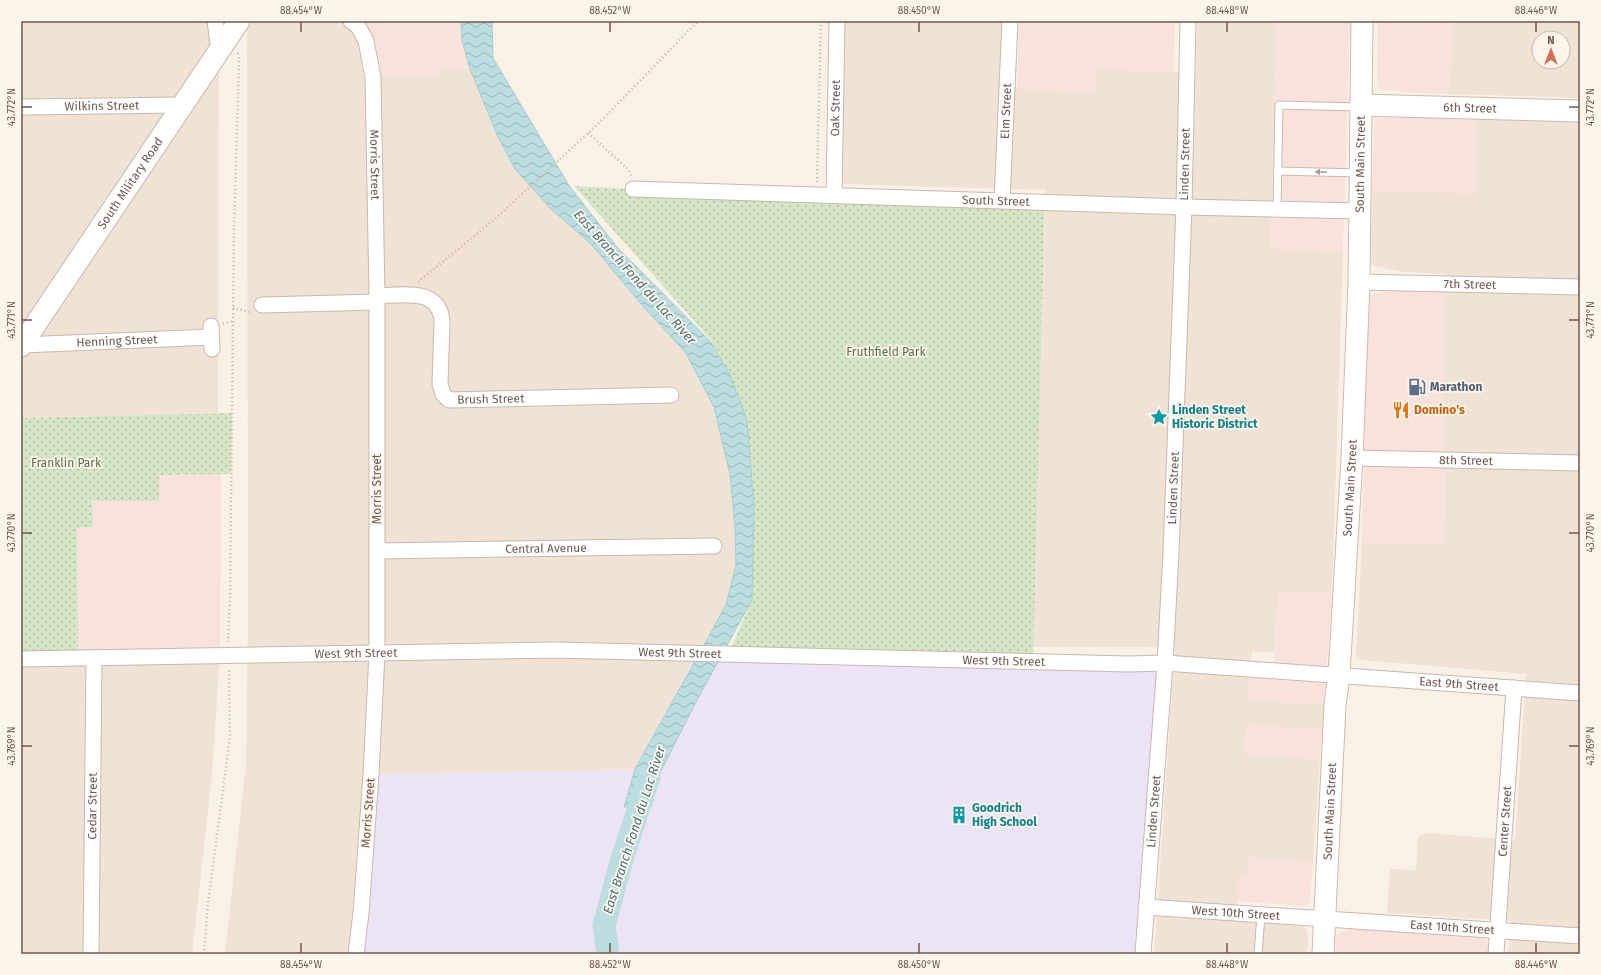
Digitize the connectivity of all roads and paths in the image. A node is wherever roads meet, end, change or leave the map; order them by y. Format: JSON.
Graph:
{"nodes":[{"id":1,"x":215,"y":21,"type":"edge"},
{"id":2,"x":240,"y":21,"type":"edge"},
{"id":3,"x":698,"y":21,"type":"edge"},
{"id":4,"x":821,"y":21,"type":"edge"},
{"id":5,"x":837,"y":21,"type":"edge"},
{"id":6,"x":1010,"y":21,"type":"edge"},
{"id":7,"x":1188,"y":21,"type":"edge"},
{"id":8,"x":1362,"y":21,"type":"edge"},
{"id":9,"x":357,"y":23,"type":"edge"},
{"id":10,"x":228,"y":51,"type":"junction"},
{"id":11,"x":182,"y":105,"type":"junction"},
{"id":12,"x":1360,"y":106,"type":"junction"},
{"id":13,"x":21,"y":107,"type":"edge"},
{"id":14,"x":1580,"y":111,"type":"edge"},
{"id":15,"x":588,"y":133,"type":"junction"},
{"id":16,"x":1277,"y":171,"type":"junction"},
{"id":17,"x":1360,"y":173,"type":"junction"},
{"id":18,"x":633,"y":189,"type":"joint"},
{"id":19,"x":817,"y":194,"type":"junction"},
{"id":20,"x":834,"y":195,"type":"junction"},
{"id":21,"x":1002,"y":201,"type":"junction"},
{"id":22,"x":1184,"y":207,"type":"junction"},
{"id":23,"x":1277,"y":209,"type":"junction"},
{"id":24,"x":1359,"y":211,"type":"junction"},
{"id":25,"x":1359,"y":282,"type":"junction"},
{"id":26,"x":418,"y":283,"type":"dead end"},
{"id":27,"x":1580,"y":287,"type":"edge"},
{"id":28,"x":377,"y":299,"type":"junction"},
{"id":29,"x":262,"y":304,"type":"joint"},
{"id":30,"x":233,"y":308,"type":"junction"},
{"id":31,"x":211,"y":337,"type":"dead end"},
{"id":32,"x":22,"y":345,"type":"edge"},
{"id":33,"x":671,"y":395,"type":"dead end"},
{"id":34,"x":1352,"y":458,"type":"junction"},
{"id":35,"x":1580,"y":463,"type":"edge"},
{"id":36,"x":714,"y":546,"type":"dead end"},
{"id":37,"x":377,"y":551,"type":"junction"},
{"id":38,"x":377,"y":653,"type":"junction"},
{"id":39,"x":229,"y":656,"type":"junction"},
{"id":40,"x":94,"y":658,"type":"junction"},
{"id":41,"x":21,"y":659,"type":"edge"},
{"id":42,"x":1165,"y":663,"type":"junction"},
{"id":43,"x":1339,"y":675,"type":"junction"},
{"id":44,"x":1514,"y":688,"type":"junction"},
{"id":45,"x":1580,"y":693,"type":"edge"},
{"id":46,"x":1146,"y":907,"type":"junction"},
{"id":47,"x":1261,"y":915,"type":"junction"},
{"id":48,"x":1325,"y":919,"type":"junction"},
{"id":49,"x":1498,"y":931,"type":"junction"},
{"id":50,"x":1580,"y":936,"type":"edge"},
{"id":51,"x":91,"y":954,"type":"edge"},
{"id":52,"x":204,"y":954,"type":"edge"},
{"id":53,"x":356,"y":954,"type":"edge"},
{"id":54,"x":1143,"y":954,"type":"edge"},
{"id":55,"x":1258,"y":954,"type":"edge"},
{"id":56,"x":1323,"y":954,"type":"edge"},
{"id":57,"x":1496,"y":954,"type":"edge"}],
"edges":[{"from":1,"to":10,"type":"street"},
{"from":2,"to":10,"type":"main road","name":"South Military Road"},
{"from":3,"to":15,"type":"path"},
{"from":4,"to":19,"type":"path"},
{"from":5,"to":20,"type":"street","name":"Oak Street"},
{"from":6,"to":21,"type":"street","name":"Elm Street"},
{"from":7,"to":22,"type":"street","name":"Linden Street"},
{"from":8,"to":12,"type":"main road","name":"South Main Street"},
{"from":9,"to":28,"type":"street","name":"Morris Street"},
{"from":10,"to":11,"type":"main road","name":"South Military Road"},
{"from":10,"to":30,"type":"path"},
{"from":11,"to":13,"type":"street","name":"Wilkins Street"},
{"from":11,"to":32,"type":"main road","name":"South Military Road"},
{"from":12,"to":14,"type":"main road","name":"6th Street"},
{"from":12,"to":16,"type":"lane"},
{"from":12,"to":17,"type":"main road","name":"South Main Street"},
{"from":15,"to":18,"type":"path"},
{"from":15,"to":26,"type":"path"},
{"from":17,"to":16,"type":"lane","one_way":true},
{"from":16,"to":23,"type":"lane"},
{"from":17,"to":24,"type":"main road","name":"South Main Street"},
{"from":18,"to":19,"type":"street","name":"South Street"},
{"from":19,"to":20,"type":"street","name":"South Street"},
{"from":20,"to":21,"type":"street","name":"South Street"},
{"from":21,"to":22,"type":"street","name":"South Street"},
{"from":22,"to":23,"type":"street","name":"South Street"},
{"from":22,"to":42,"type":"street","name":"Linden Street"},
{"from":23,"to":24,"type":"street","name":"South Street"},
{"from":24,"to":25,"type":"main road","name":"South Main Street"},
{"from":25,"to":27,"type":"street","name":"7th Street"},
{"from":25,"to":34,"type":"main road","name":"South Main Street"},
{"from":28,"to":29,"type":"street","name":"Brush Street"},
{"from":28,"to":33,"type":"street","name":"Brush Street"},
{"from":28,"to":37,"type":"street","name":"Morris Street"},
{"from":29,"to":30,"type":"path"},
{"from":30,"to":39,"type":"path"},
{"from":31,"to":32,"type":"street","name":"Henning Street"},
{"from":34,"to":35,"type":"street","name":"8th Street"},
{"from":34,"to":43,"type":"main road","name":"South Main Street"},
{"from":36,"to":37,"type":"street","name":"Central Avenue"},
{"from":37,"to":38,"type":"street","name":"Morris Street"},
{"from":38,"to":39,"type":"street","name":"West 9th Street"},
{"from":38,"to":42,"type":"street","name":"West 9th Street"},
{"from":38,"to":53,"type":"street","name":"Morris Street"},
{"from":39,"to":40,"type":"street","name":"West 9th Street"},
{"from":39,"to":52,"type":"path"},
{"from":40,"to":41,"type":"street","name":"West 9th Street"},
{"from":40,"to":51,"type":"street","name":"Cedar Street"},
{"from":42,"to":43,"type":"street","name":"West 9th Street"},
{"from":42,"to":46,"type":"street","name":"Linden Street"},
{"from":43,"to":44,"type":"street","name":"East 9th Street"},
{"from":43,"to":48,"type":"main road","name":"South Main Street"},
{"from":44,"to":45,"type":"street","name":"East 9th Street"},
{"from":44,"to":49,"type":"street","name":"Center Street"},
{"from":46,"to":47,"type":"street","name":"West 10th Street"},
{"from":46,"to":54,"type":"street","name":"Linden Street"},
{"from":47,"to":48,"type":"street","name":"West 10th Street"},
{"from":47,"to":55,"type":"lane"},
{"from":48,"to":49,"type":"street","name":"East 10th Street"},
{"from":48,"to":56,"type":"main road","name":"South Main Street"},
{"from":49,"to":50,"type":"street","name":"East 10th Street"},
{"from":49,"to":57,"type":"street","name":"Center Street"}]}
